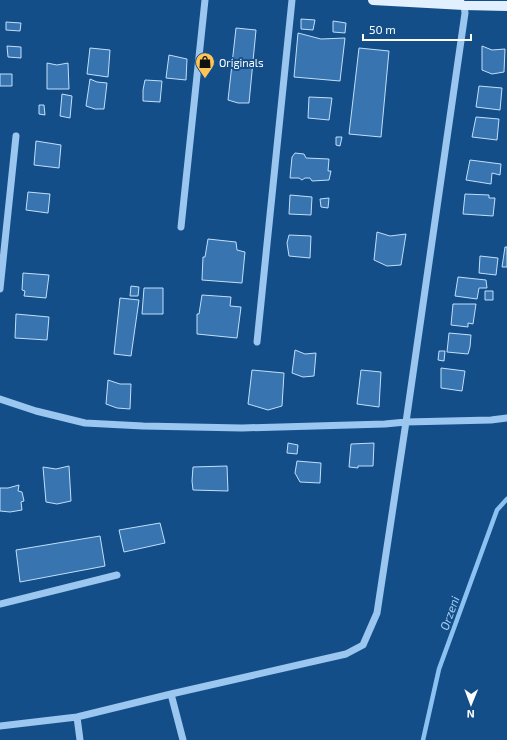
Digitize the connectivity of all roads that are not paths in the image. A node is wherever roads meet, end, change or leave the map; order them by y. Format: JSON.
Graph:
{"nodes":[{"id":1,"x":205,"y":0,"type":"edge"},
{"id":2,"x":292,"y":0,"type":"edge"},
{"id":3,"x":373,"y":0,"type":"edge"},
{"id":4,"x":464,"y":5,"type":"junction"},
{"id":5,"x":507,"y":6,"type":"edge"},
{"id":6,"x":16,"y":136,"type":"dead end"},
{"id":7,"x":181,"y":227,"type":"dead end"},
{"id":8,"x":0,"y":289,"type":"edge"},
{"id":9,"x":257,"y":342,"type":"dead end"},
{"id":10,"x":0,"y":399,"type":"edge"},
{"id":11,"x":507,"y":418,"type":"edge"},
{"id":12,"x":406,"y":422,"type":"junction"},
{"id":13,"x":117,"y":575,"type":"dead end"},
{"id":14,"x":0,"y":604,"type":"edge"},
{"id":15,"x":171,"y":694,"type":"junction"},
{"id":16,"x":77,"y":717,"type":"junction"},
{"id":17,"x":0,"y":726,"type":"edge"},
{"id":18,"x":80,"y":740,"type":"edge"},
{"id":19,"x":183,"y":740,"type":"edge"}],
"edges":[{"from":1,"to":7,"type":"street"},
{"from":2,"to":9,"type":"street"},
{"from":3,"to":4,"type":"main road"},
{"from":4,"to":5,"type":"main road"},
{"from":4,"to":12,"type":"street"},
{"from":6,"to":8,"type":"street"},
{"from":10,"to":12,"type":"street"},
{"from":11,"to":12,"type":"street"},
{"from":12,"to":15,"type":"street"},
{"from":13,"to":14,"type":"street"},
{"from":15,"to":16,"type":"street"},
{"from":15,"to":19,"type":"street"},
{"from":16,"to":17,"type":"street"},
{"from":16,"to":18,"type":"street"}]}
